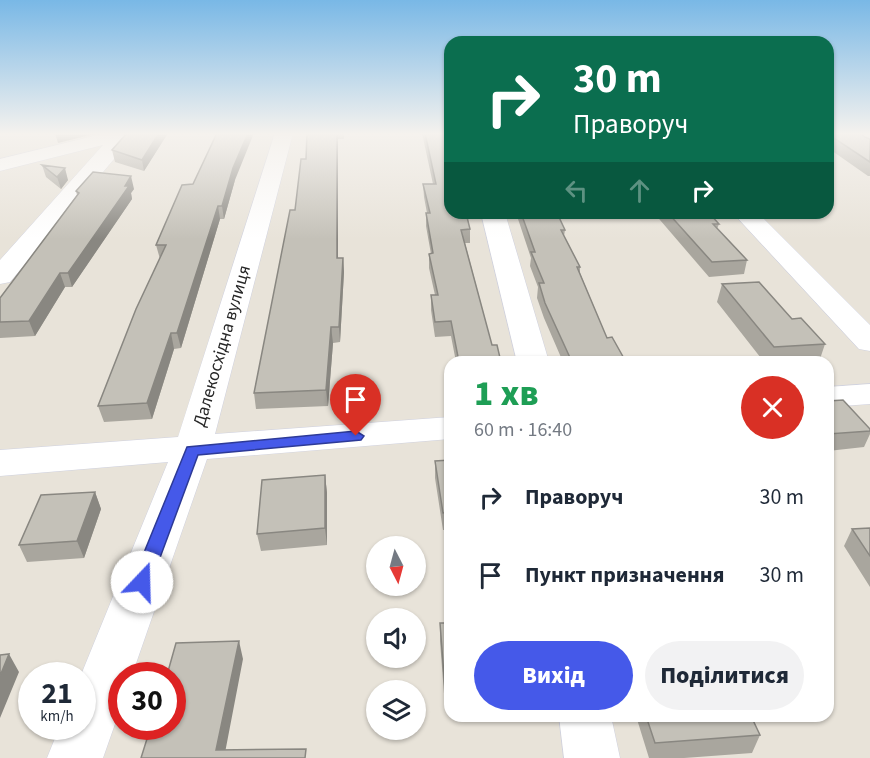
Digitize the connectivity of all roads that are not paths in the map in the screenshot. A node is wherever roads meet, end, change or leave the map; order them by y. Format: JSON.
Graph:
{"nodes":[{"id":1,"x":95,"y":168,"type":"edge"},
{"id":2,"x":274,"y":168,"type":"edge"},
{"id":3,"x":495,"y":219,"type":"edge"},
{"id":4,"x":751,"y":219,"type":"edge"},
{"id":5,"x":0,"y":276,"type":"edge"},
{"id":6,"x":870,"y":342,"type":"edge"},
{"id":7,"x":531,"y":356,"type":"edge"},
{"id":8,"x":870,"y":393,"type":"edge"},
{"id":9,"x":834,"y":396,"type":"edge"},
{"id":10,"x":444,"y":429,"type":"edge"},
{"id":11,"x":192,"y":450,"type":"junction"},
{"id":12,"x":0,"y":463,"type":"edge"},
{"id":13,"x":586,"y":722,"type":"edge"},
{"id":14,"x":75,"y":758,"type":"edge"},
{"id":15,"x":592,"y":758,"type":"edge"}],
"edges":[{"from":1,"to":5,"type":"street"},
{"from":2,"to":11,"type":"street","name":"Далекосхідна вулиця"},
{"from":3,"to":7,"type":"street"},
{"from":4,"to":6,"type":"street"},
{"from":8,"to":9,"type":"street"},
{"from":10,"to":11,"type":"street"},
{"from":11,"to":12,"type":"street"},
{"from":11,"to":14,"type":"street","name":"Далекосхідна вулиця"},
{"from":13,"to":15,"type":"street"}]}
